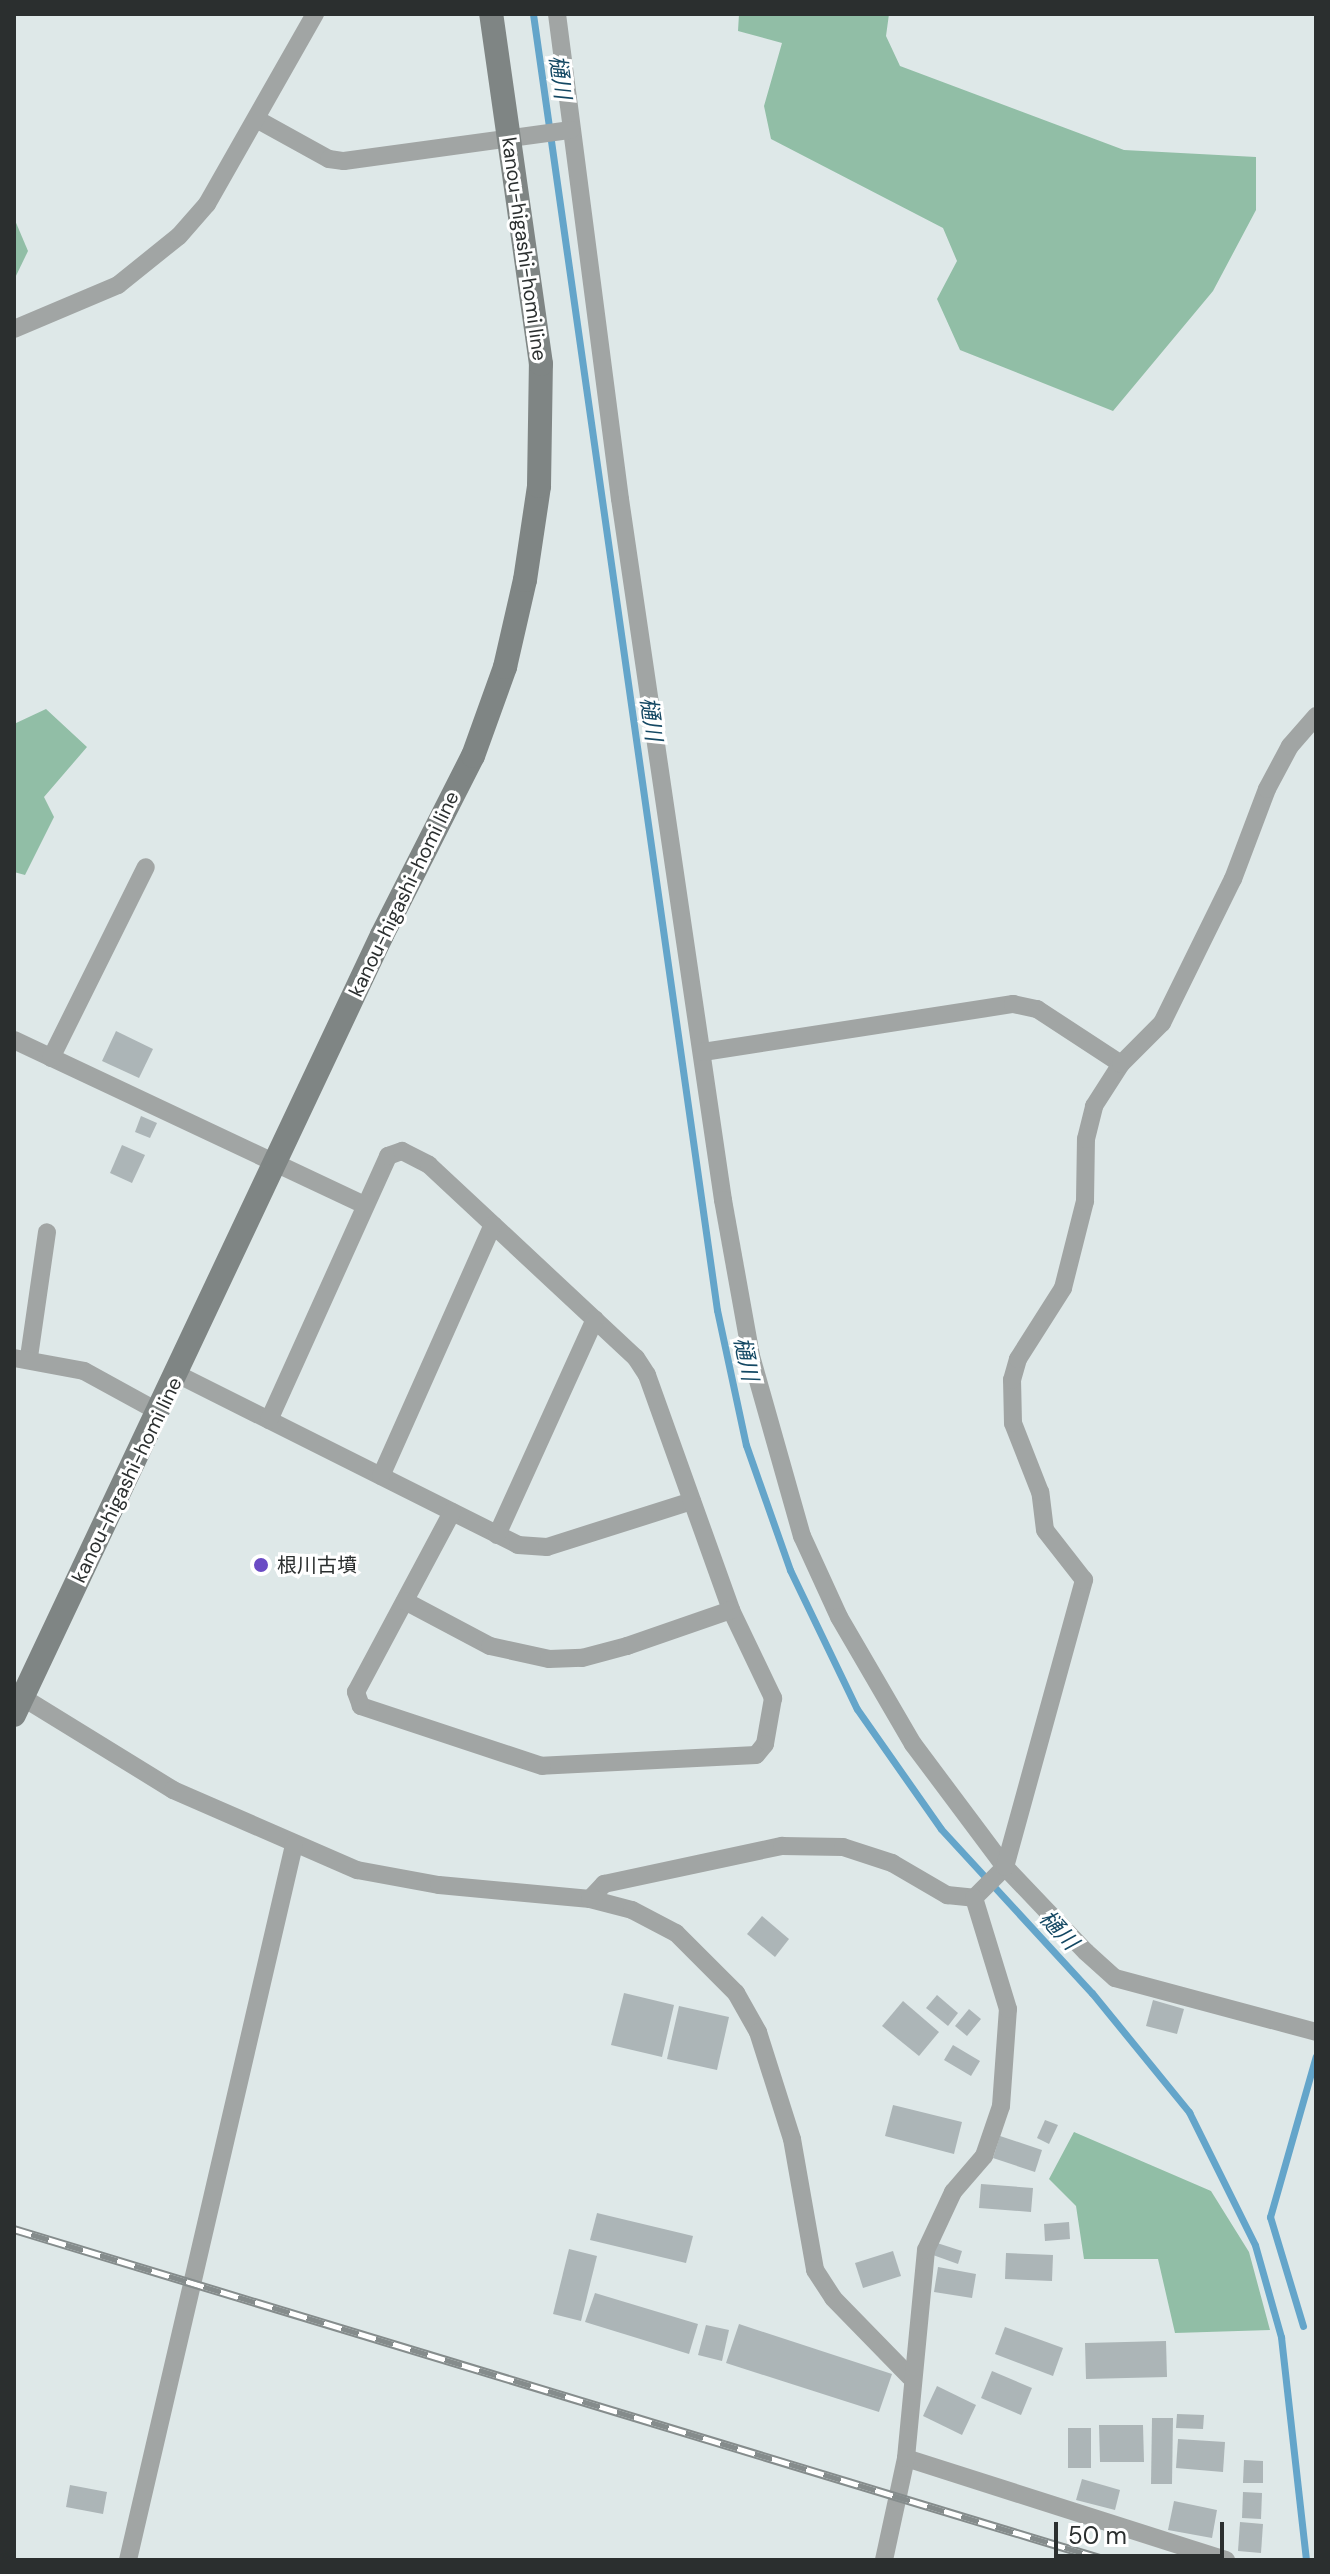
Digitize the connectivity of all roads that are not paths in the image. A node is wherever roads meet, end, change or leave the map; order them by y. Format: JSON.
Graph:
{"nodes":[{"id":1,"x":315,"y":14,"type":"edge"},
{"id":2,"x":491,"y":14,"type":"edge"},
{"id":3,"x":557,"y":14,"type":"edge"},
{"id":4,"x":258,"y":120,"type":"junction"},
{"id":5,"x":571,"y":130,"type":"junction"},
{"id":6,"x":517,"y":134,"type":"junction"},
{"id":7,"x":14,"y":329,"type":"edge"},
{"id":8,"x":1316,"y":716,"type":"edge"},
{"id":9,"x":146,"y":867,"type":"dead end"},
{"id":10,"x":14,"y":1040,"type":"edge"},
{"id":11,"x":703,"y":1052,"type":"junction"},
{"id":12,"x":51,"y":1058,"type":"junction"},
{"id":13,"x":1121,"y":1064,"type":"junction"},
{"id":14,"x":274,"y":1164,"type":"junction"},
{"id":15,"x":364,"y":1205,"type":"junction"},
{"id":16,"x":493,"y":1225,"type":"junction"},
{"id":17,"x":47,"y":1232,"type":"dead end"},
{"id":18,"x":595,"y":1319,"type":"junction"},
{"id":19,"x":21,"y":1357,"type":"edge"},
{"id":20,"x":177,"y":1374,"type":"junction"},
{"id":21,"x":159,"y":1412,"type":"junction"},
{"id":22,"x":269,"y":1420,"type":"junction"},
{"id":23,"x":381,"y":1476,"type":"junction"},
{"id":24,"x":692,"y":1501,"type":"junction"},
{"id":25,"x":452,"y":1512,"type":"junction"},
{"id":26,"x":497,"y":1535,"type":"junction"},
{"id":27,"x":405,"y":1601,"type":"junction"},
{"id":28,"x":731,"y":1610,"type":"junction"},
{"id":29,"x":16,"y":1702,"type":"edge"},
{"id":30,"x":294,"y":1845,"type":"junction"},
{"id":31,"x":1003,"y":1868,"type":"junction"},
{"id":32,"x":977,"y":1895,"type":"junction"},
{"id":33,"x":590,"y":1899,"type":"junction"},
{"id":34,"x":1316,"y":2032,"type":"edge"},
{"id":35,"x":910,"y":2377,"type":"junction"},
{"id":36,"x":906,"y":2458,"type":"junction"},
{"id":37,"x":128,"y":2560,"type":"edge"},
{"id":38,"x":884,"y":2560,"type":"edge"},
{"id":39,"x":1226,"y":2560,"type":"edge"}],
"edges":[{"from":1,"to":4,"type":"street"},
{"from":2,"to":6,"type":"main road","name":"kanou-higashi-homi line"},
{"from":3,"to":5,"type":"street"},
{"from":4,"to":6,"type":"street"},
{"from":4,"to":7,"type":"street"},
{"from":5,"to":6,"type":"street"},
{"from":5,"to":11,"type":"street"},
{"from":6,"to":14,"type":"main road","name":"kanou-higashi-homi line"},
{"from":8,"to":13,"type":"street"},
{"from":9,"to":12,"type":"street"},
{"from":10,"to":12,"type":"street"},
{"from":11,"to":13,"type":"street"},
{"from":11,"to":31,"type":"street"},
{"from":12,"to":14,"type":"street"},
{"from":13,"to":31,"type":"street"},
{"from":14,"to":15,"type":"street"},
{"from":14,"to":20,"type":"main road","name":"kanou-higashi-homi line"},
{"from":15,"to":16,"type":"street"},
{"from":15,"to":22,"type":"street"},
{"from":16,"to":18,"type":"street"},
{"from":16,"to":23,"type":"street"},
{"from":17,"to":19,"type":"street"},
{"from":18,"to":24,"type":"street"},
{"from":18,"to":26,"type":"street"},
{"from":19,"to":21,"type":"street"},
{"from":20,"to":21,"type":"main road","name":"kanou-higashi-homi line"},
{"from":20,"to":22,"type":"street"},
{"from":21,"to":29,"type":"main road","name":"kanou-higashi-homi line"},
{"from":22,"to":23,"type":"street"},
{"from":23,"to":25,"type":"street"},
{"from":24,"to":26,"type":"street"},
{"from":24,"to":28,"type":"street"},
{"from":25,"to":26,"type":"street"},
{"from":25,"to":27,"type":"street"},
{"from":27,"to":28,"type":"street"},
{"from":27,"to":28,"type":"street"},
{"from":29,"to":30,"type":"street"},
{"from":30,"to":33,"type":"street"},
{"from":30,"to":37,"type":"street"},
{"from":31,"to":32,"type":"street"},
{"from":31,"to":34,"type":"street"},
{"from":32,"to":33,"type":"street"},
{"from":32,"to":35,"type":"street"},
{"from":33,"to":35,"type":"street"},
{"from":35,"to":36,"type":"street"},
{"from":36,"to":38,"type":"street"},
{"from":36,"to":39,"type":"street"}]}
